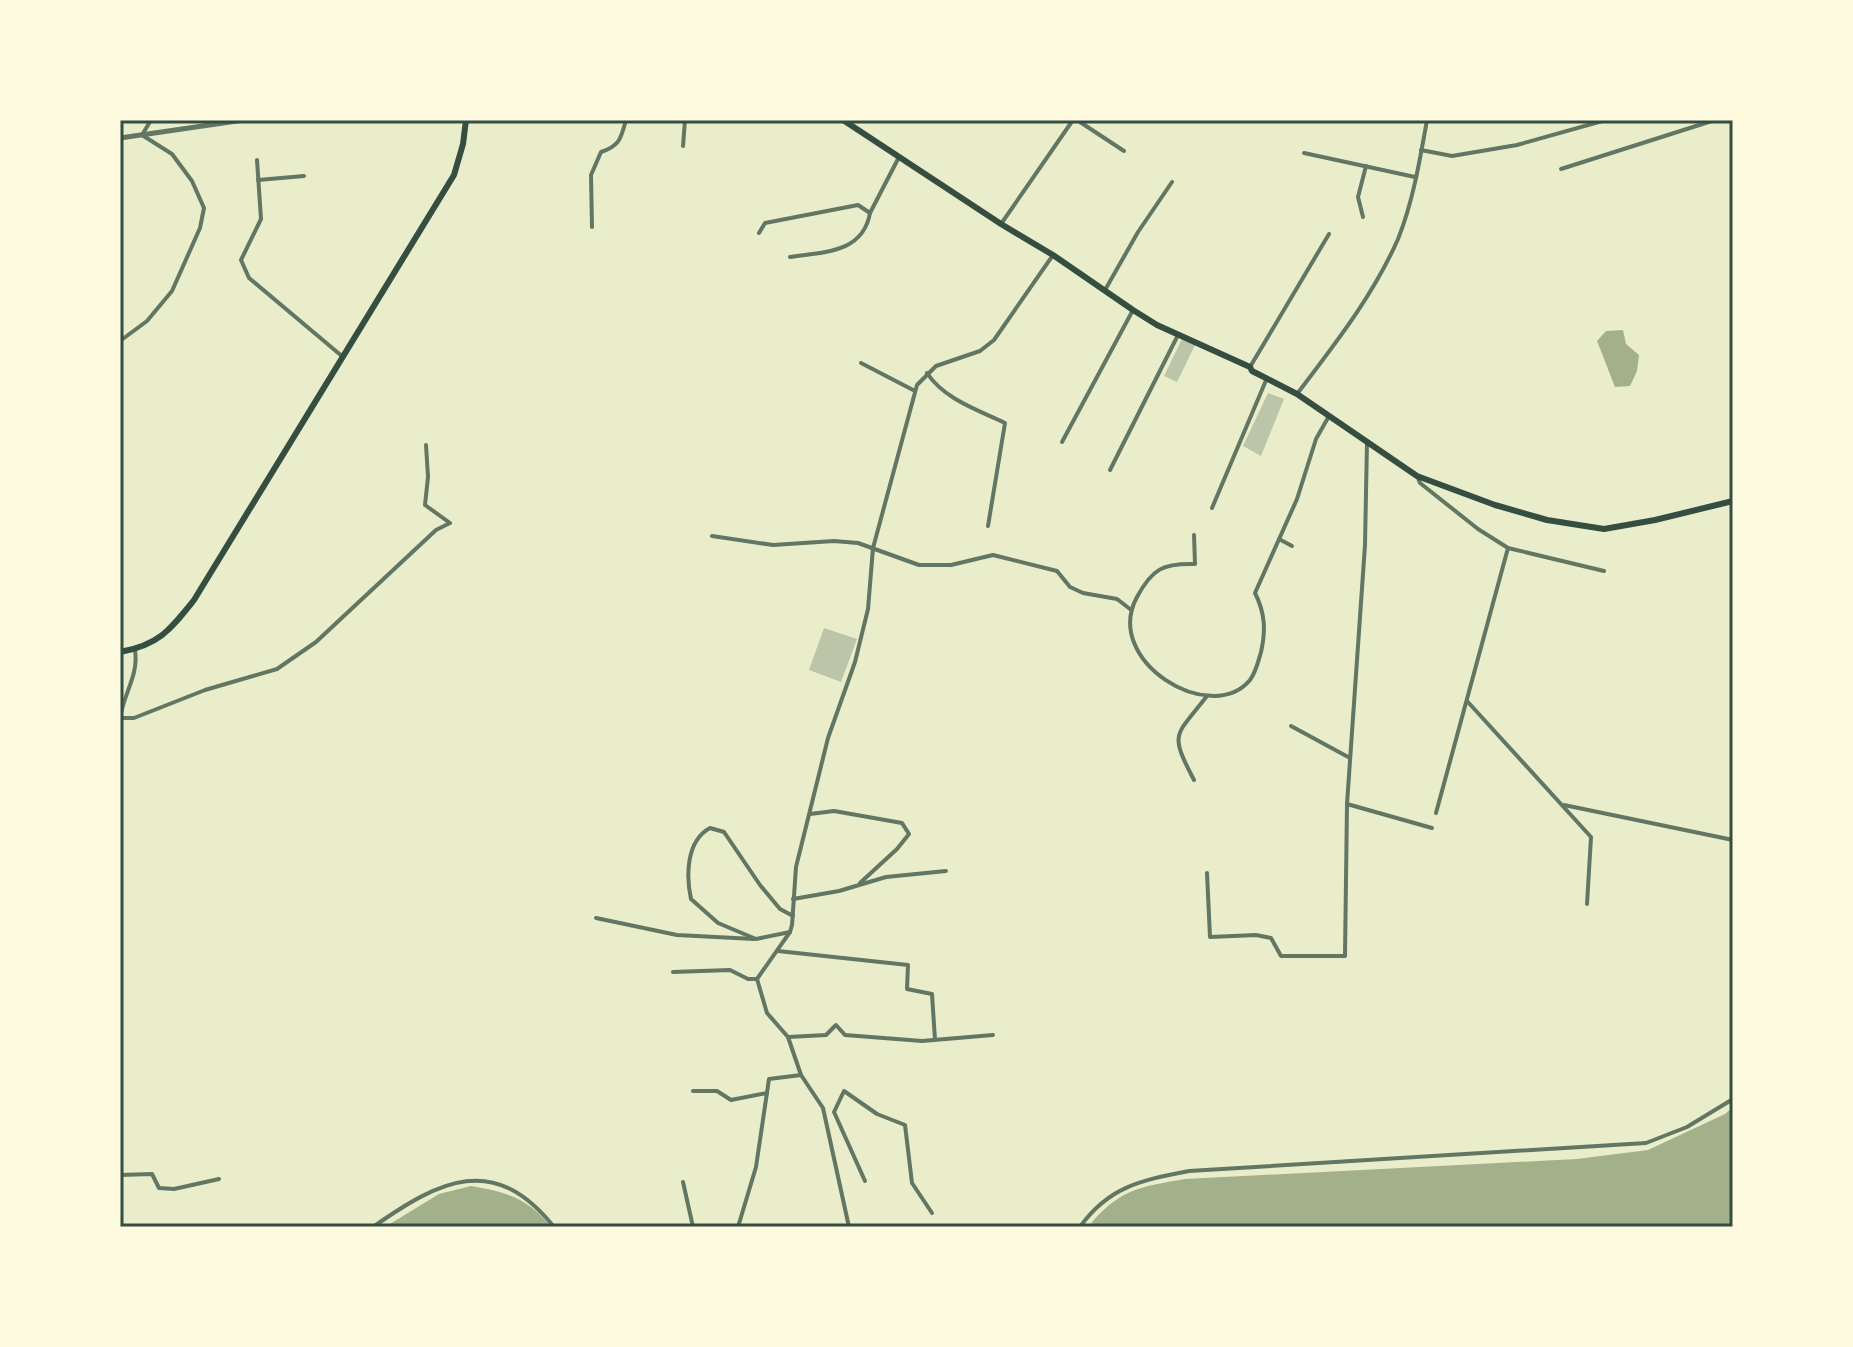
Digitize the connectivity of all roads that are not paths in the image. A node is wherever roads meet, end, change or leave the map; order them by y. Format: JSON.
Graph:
{"nodes":[{"id":1,"x":151,"y":120,"type":"edge"},
{"id":2,"x":244,"y":120,"type":"edge"},
{"id":3,"x":466,"y":120,"type":"edge"},
{"id":4,"x":626,"y":120,"type":"edge"},
{"id":5,"x":685,"y":120,"type":"edge"},
{"id":6,"x":843,"y":120,"type":"edge"},
{"id":7,"x":1075,"y":120,"type":"edge"},
{"id":8,"x":1427,"y":120,"type":"edge"},
{"id":9,"x":1606,"y":120,"type":"edge"},
{"id":10,"x":1715,"y":120,"type":"edge"},
{"id":11,"x":142,"y":135,"type":"junction"},
{"id":12,"x":120,"y":138,"type":"edge"},
{"id":13,"x":683,"y":146,"type":"dead end"},
{"id":14,"x":1421,"y":150,"type":"junction"},
{"id":15,"x":1124,"y":151,"type":"dead end"},
{"id":16,"x":1304,"y":153,"type":"dead end"},
{"id":17,"x":899,"y":157,"type":"junction"},
{"id":18,"x":257,"y":160,"type":"dead end"},
{"id":19,"x":1366,"y":166,"type":"junction"},
{"id":20,"x":1561,"y":169,"type":"dead end"},
{"id":21,"x":304,"y":176,"type":"dead end"},
{"id":22,"x":1415,"y":177,"type":"junction"},
{"id":23,"x":258,"y":180,"type":"junction"},
{"id":24,"x":1172,"y":182,"type":"dead end"},
{"id":25,"x":870,"y":213,"type":"junction"},
{"id":26,"x":1363,"y":217,"type":"dead end"},
{"id":27,"x":1001,"y":224,"type":"junction"},
{"id":28,"x":592,"y":227,"type":"dead end"},
{"id":29,"x":759,"y":233,"type":"dead end"},
{"id":30,"x":1329,"y":234,"type":"dead end"},
{"id":31,"x":1053,"y":255,"type":"junction"},
{"id":32,"x":790,"y":257,"type":"dead end"},
{"id":33,"x":1105,"y":290,"type":"junction"},
{"id":34,"x":1133,"y":310,"type":"junction"},
{"id":35,"x":1178,"y":335,"type":"junction"},
{"id":36,"x":120,"y":341,"type":"edge"},
{"id":37,"x":343,"y":357,"type":"junction"},
{"id":38,"x":861,"y":363,"type":"dead end"},
{"id":39,"x":1250,"y":367,"type":"junction"},
{"id":40,"x":927,"y":373,"type":"junction"},
{"id":41,"x":1267,"y":378,"type":"junction"},
{"id":42,"x":916,"y":391,"type":"junction"},
{"id":43,"x":1297,"y":394,"type":"junction"},
{"id":44,"x":1330,"y":415,"type":"junction"},
{"id":45,"x":1062,"y":442,"type":"dead end"},
{"id":46,"x":1367,"y":442,"type":"junction"},
{"id":47,"x":426,"y":445,"type":"dead end"},
{"id":48,"x":1110,"y":470,"type":"dead end"},
{"id":49,"x":1417,"y":476,"type":"junction"},
{"id":50,"x":1733,"y":501,"type":"edge"},
{"id":51,"x":1212,"y":508,"type":"dead end"},
{"id":52,"x":988,"y":526,"type":"dead end"},
{"id":53,"x":1194,"y":535,"type":"dead end"},
{"id":54,"x":712,"y":536,"type":"dead end"},
{"id":55,"x":1279,"y":539,"type":"junction"},
{"id":56,"x":1292,"y":546,"type":"dead end"},
{"id":57,"x":873,"y":548,"type":"junction"},
{"id":58,"x":1508,"y":548,"type":"junction"},
{"id":59,"x":1604,"y":571,"type":"dead end"},
{"id":60,"x":1130,"y":609,"type":"junction"},
{"id":61,"x":135,"y":650,"type":"junction"},
{"id":62,"x":120,"y":652,"type":"edge"},
{"id":63,"x":1207,"y":696,"type":"junction"},
{"id":64,"x":1467,"y":701,"type":"junction"},
{"id":65,"x":120,"y":719,"type":"edge"},
{"id":66,"x":1291,"y":726,"type":"dead end"},
{"id":67,"x":1350,"y":758,"type":"junction"},
{"id":68,"x":1194,"y":780,"type":"dead end"},
{"id":69,"x":1347,"y":804,"type":"junction"},
{"id":70,"x":1561,"y":805,"type":"junction"},
{"id":71,"x":1436,"y":813,"type":"dead end"},
{"id":72,"x":810,"y":814,"type":"junction"},
{"id":73,"x":1432,"y":828,"type":"dead end"},
{"id":74,"x":1733,"y":840,"type":"edge"},
{"id":75,"x":946,"y":871,"type":"dead end"},
{"id":76,"x":1207,"y":873,"type":"dead end"},
{"id":77,"x":860,"y":883,"type":"junction"},
{"id":78,"x":793,"y":899,"type":"junction"},
{"id":79,"x":1587,"y":904,"type":"dead end"},
{"id":80,"x":793,"y":916,"type":"junction"},
{"id":81,"x":596,"y":918,"type":"dead end"},
{"id":82,"x":790,"y":932,"type":"junction"},
{"id":83,"x":756,"y":939,"type":"junction"},
{"id":84,"x":777,"y":951,"type":"junction"},
{"id":85,"x":673,"y":972,"type":"dead end"},
{"id":86,"x":757,"y":979,"type":"junction"},
{"id":87,"x":993,"y":1035,"type":"dead end"},
{"id":88,"x":788,"y":1037,"type":"junction"},
{"id":89,"x":935,"y":1040,"type":"junction"},
{"id":90,"x":801,"y":1075,"type":"junction"},
{"id":91,"x":693,"y":1091,"type":"dead end"},
{"id":92,"x":767,"y":1093,"type":"junction"},
{"id":93,"x":1733,"y":1099,"type":"edge"},
{"id":94,"x":823,"y":1108,"type":"junction"},
{"id":95,"x":834,"y":1112,"type":"junction"},
{"id":96,"x":120,"y":1175,"type":"edge"},
{"id":97,"x":219,"y":1179,"type":"dead end"},
{"id":98,"x":865,"y":1181,"type":"dead end"},
{"id":99,"x":683,"y":1182,"type":"dead end"},
{"id":100,"x":932,"y":1213,"type":"dead end"},
{"id":101,"x":373,"y":1227,"type":"edge"},
{"id":102,"x":554,"y":1227,"type":"edge"},
{"id":103,"x":693,"y":1227,"type":"edge"},
{"id":104,"x":738,"y":1227,"type":"edge"},
{"id":105,"x":849,"y":1227,"type":"edge"},
{"id":106,"x":1080,"y":1227,"type":"edge"}],
"edges":[{"from":1,"to":11,"type":"street"},
{"from":2,"to":11,"type":"street"},
{"from":3,"to":37,"type":"main road"},
{"from":4,"to":28,"type":"street"},
{"from":5,"to":13,"type":"street"},
{"from":6,"to":17,"type":"main road"},
{"from":7,"to":15,"type":"street"},
{"from":7,"to":27,"type":"street"},
{"from":8,"to":14,"type":"street"},
{"from":9,"to":14,"type":"street"},
{"from":10,"to":20,"type":"street"},
{"from":11,"to":12,"type":"street"},
{"from":11,"to":36,"type":"street"},
{"from":14,"to":22,"type":"street"},
{"from":16,"to":19,"type":"street"},
{"from":17,"to":25,"type":"street"},
{"from":17,"to":27,"type":"main road"},
{"from":18,"to":23,"type":"street"},
{"from":19,"to":22,"type":"street"},
{"from":19,"to":26,"type":"street"},
{"from":21,"to":23,"type":"street"},
{"from":22,"to":43,"type":"street"},
{"from":23,"to":37,"type":"street"},
{"from":24,"to":33,"type":"street"},
{"from":25,"to":29,"type":"street"},
{"from":25,"to":32,"type":"street"},
{"from":27,"to":31,"type":"main road"},
{"from":30,"to":39,"type":"street"},
{"from":31,"to":33,"type":"main road"},
{"from":31,"to":40,"type":"street"},
{"from":33,"to":34,"type":"main road"},
{"from":34,"to":35,"type":"main road"},
{"from":34,"to":45,"type":"street"},
{"from":35,"to":39,"type":"main road"},
{"from":35,"to":48,"type":"street"},
{"from":37,"to":61,"type":"main road"},
{"from":38,"to":42,"type":"street"},
{"from":39,"to":41,"type":"main road"},
{"from":40,"to":42,"type":"street"},
{"from":40,"to":52,"type":"street"},
{"from":41,"to":43,"type":"main road"},
{"from":41,"to":51,"type":"street"},
{"from":42,"to":57,"type":"street"},
{"from":43,"to":44,"type":"main road"},
{"from":44,"to":46,"type":"main road"},
{"from":44,"to":55,"type":"street"},
{"from":46,"to":49,"type":"main road"},
{"from":46,"to":67,"type":"street"},
{"from":47,"to":65,"type":"street"},
{"from":49,"to":50,"type":"main road"},
{"from":49,"to":58,"type":"street"},
{"from":53,"to":60,"type":"street"},
{"from":54,"to":57,"type":"street"},
{"from":55,"to":56,"type":"street"},
{"from":55,"to":63,"type":"street"},
{"from":57,"to":60,"type":"street"},
{"from":57,"to":72,"type":"street"},
{"from":58,"to":59,"type":"street"},
{"from":58,"to":64,"type":"street"},
{"from":60,"to":63,"type":"street"},
{"from":61,"to":62,"type":"main road"},
{"from":61,"to":65,"type":"street"},
{"from":63,"to":68,"type":"street"},
{"from":64,"to":70,"type":"street"},
{"from":64,"to":71,"type":"street"},
{"from":66,"to":67,"type":"street"},
{"from":67,"to":69,"type":"street"},
{"from":69,"to":73,"type":"street"},
{"from":69,"to":76,"type":"street"},
{"from":70,"to":74,"type":"street"},
{"from":70,"to":79,"type":"street"},
{"from":72,"to":77,"type":"street"},
{"from":72,"to":78,"type":"street"},
{"from":75,"to":77,"type":"street"},
{"from":77,"to":78,"type":"street"},
{"from":78,"to":80,"type":"street"},
{"from":80,"to":82,"type":"street"},
{"from":80,"to":83,"type":"street"},
{"from":81,"to":83,"type":"street"},
{"from":82,"to":83,"type":"street"},
{"from":82,"to":84,"type":"street"},
{"from":84,"to":86,"type":"street"},
{"from":84,"to":89,"type":"street"},
{"from":85,"to":86,"type":"street"},
{"from":86,"to":88,"type":"street"},
{"from":87,"to":89,"type":"street"},
{"from":88,"to":89,"type":"street"},
{"from":88,"to":90,"type":"street"},
{"from":90,"to":92,"type":"street"},
{"from":90,"to":94,"type":"street"},
{"from":91,"to":92,"type":"street"},
{"from":92,"to":104,"type":"street"},
{"from":93,"to":106,"type":"street"},
{"from":94,"to":95,"type":"street"},
{"from":94,"to":105,"type":"street"},
{"from":95,"to":98,"type":"street"},
{"from":95,"to":100,"type":"street"},
{"from":96,"to":97,"type":"street"},
{"from":99,"to":103,"type":"street"},
{"from":101,"to":102,"type":"street"}]}
